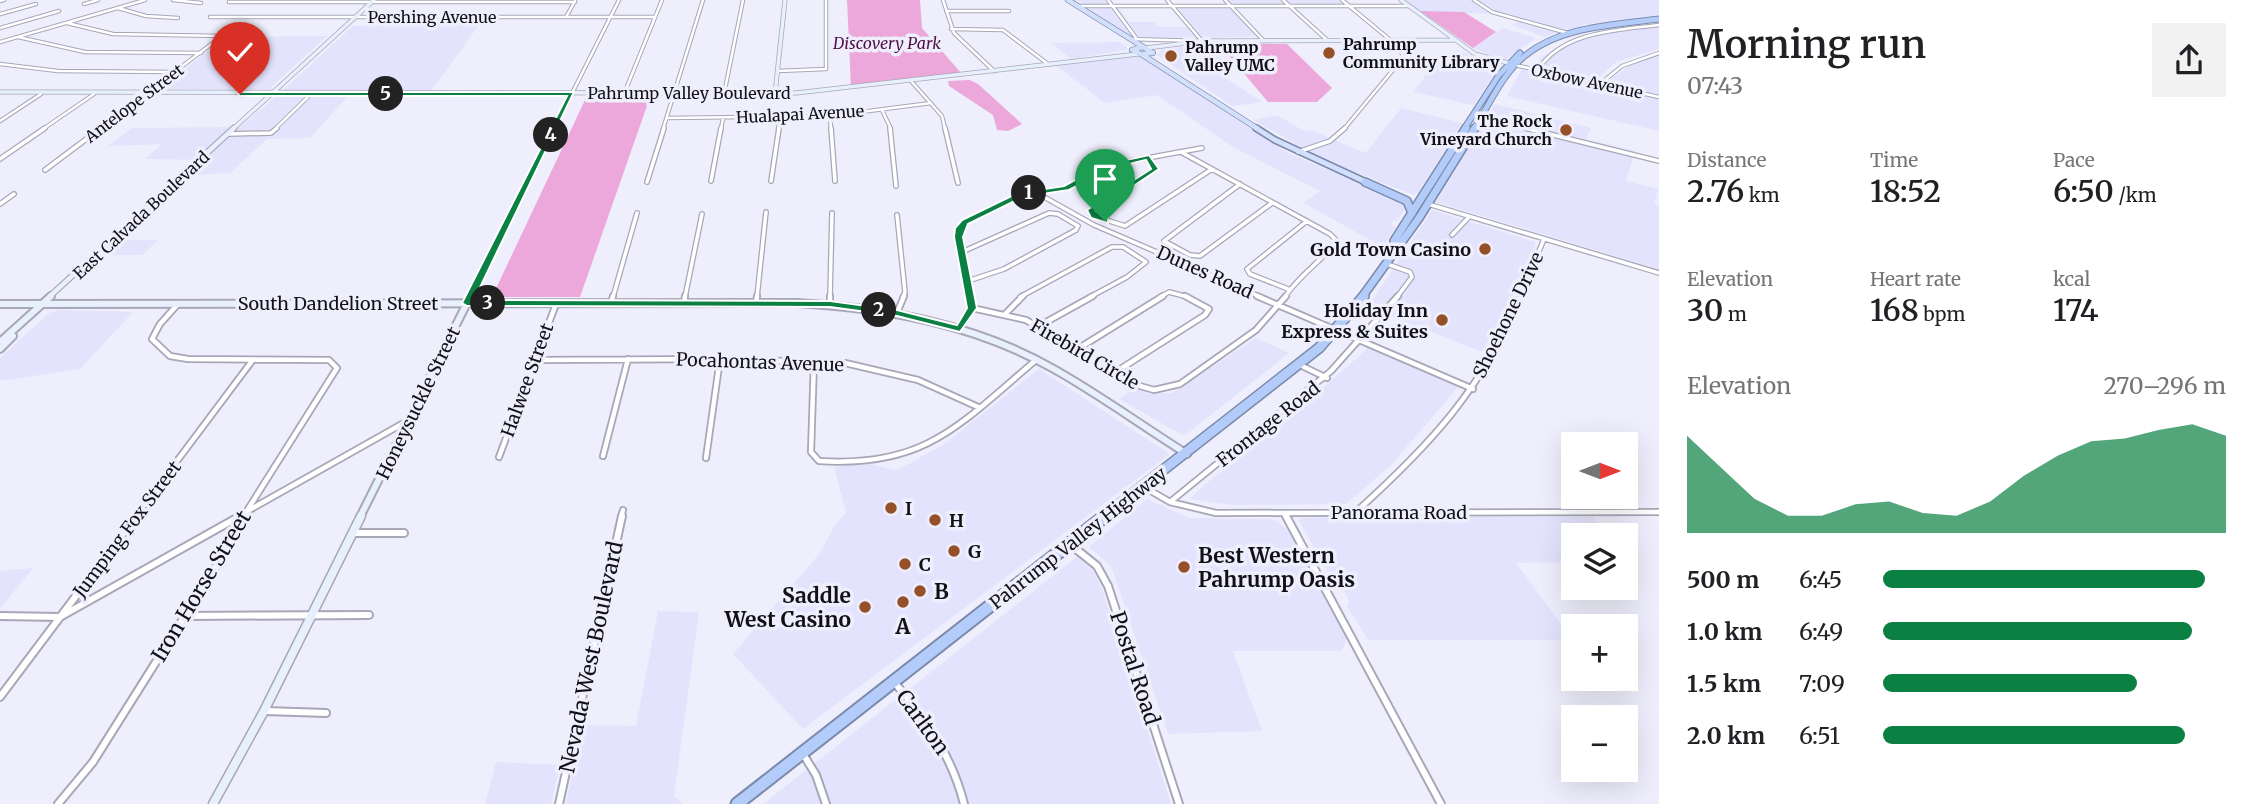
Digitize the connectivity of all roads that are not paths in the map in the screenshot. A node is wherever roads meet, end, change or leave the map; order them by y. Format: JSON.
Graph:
{"nodes":[{"id":1,"x":98,"y":0,"type":"edge"},
{"id":2,"x":145,"y":0,"type":"edge"},
{"id":3,"x":173,"y":0,"type":"edge"},
{"id":4,"x":619,"y":0,"type":"edge"},
{"id":5,"x":662,"y":0,"type":"edge"},
{"id":6,"x":703,"y":0,"type":"edge"},
{"id":7,"x":743,"y":0,"type":"edge"},
{"id":8,"x":785,"y":0,"type":"edge"},
{"id":9,"x":826,"y":0,"type":"edge"},
{"id":10,"x":943,"y":0,"type":"edge"},
{"id":11,"x":1068,"y":0,"type":"edge"},
{"id":12,"x":1108,"y":0,"type":"edge"},
{"id":13,"x":1167,"y":0,"type":"edge"},
{"id":14,"x":1226,"y":0,"type":"edge"},
{"id":15,"x":1283,"y":0,"type":"edge"},
{"id":16,"x":1342,"y":0,"type":"edge"},
{"id":17,"x":1401,"y":0,"type":"edge"},
{"id":18,"x":1474,"y":0,"type":"edge"},
{"id":19,"x":372,"y":1,"type":"edge"},
{"id":20,"x":575,"y":1,"type":"edge"},
{"id":21,"x":229,"y":2,"type":"dead end"},
{"id":22,"x":201,"y":3,"type":"dead end"},
{"id":23,"x":36,"y":4,"type":"dead end"},
{"id":24,"x":84,"y":4,"type":"dead end"},
{"id":25,"x":1077,"y":6,"type":"junction"},
{"id":26,"x":1112,"y":6,"type":"junction"},
{"id":27,"x":1172,"y":6,"type":"junction"},
{"id":28,"x":1231,"y":6,"type":"junction"},
{"id":29,"x":1289,"y":6,"type":"junction"},
{"id":30,"x":1349,"y":6,"type":"junction"},
{"id":31,"x":1408,"y":6,"type":"junction"},
{"id":32,"x":117,"y":8,"type":"junction"},
{"id":33,"x":1009,"y":10,"type":"dead end"},
{"id":34,"x":59,"y":11,"type":"dead end"},
{"id":35,"x":946,"y":11,"type":"junction"},
{"id":36,"x":0,"y":14,"type":"edge"},
{"id":37,"x":210,"y":17,"type":"dead end"},
{"id":38,"x":355,"y":17,"type":"junction"},
{"id":39,"x":566,"y":17,"type":"junction"},
{"id":40,"x":610,"y":17,"type":"junction"},
{"id":41,"x":655,"y":17,"type":"junction"},
{"id":42,"x":178,"y":18,"type":"dead end"},
{"id":43,"x":1659,"y":18,"type":"edge"},
{"id":44,"x":68,"y":23,"type":"junction"},
{"id":45,"x":1659,"y":25,"type":"edge"},
{"id":46,"x":0,"y":28,"type":"edge"},
{"id":47,"x":951,"y":29,"type":"junction"},
{"id":48,"x":1113,"y":31,"type":"junction"},
{"id":49,"x":1569,"y":33,"type":"junction"},
{"id":50,"x":18,"y":37,"type":"junction"},
{"id":51,"x":1128,"y":39,"type":"junction"},
{"id":52,"x":1137,"y":40,"type":"junction"},
{"id":53,"x":1327,"y":40,"type":"junction"},
{"id":54,"x":1391,"y":40,"type":"junction"},
{"id":55,"x":1455,"y":40,"type":"junction"},
{"id":56,"x":1202,"y":41,"type":"junction"},
{"id":57,"x":1264,"y":41,"type":"junction"},
{"id":58,"x":0,"y":42,"type":"edge"},
{"id":59,"x":1173,"y":46,"type":"junction"},
{"id":60,"x":1144,"y":47,"type":"junction"},
{"id":61,"x":1133,"y":49,"type":"junction"},
{"id":62,"x":201,"y":53,"type":"junction"},
{"id":63,"x":1152,"y":53,"type":"junction"},
{"id":64,"x":1659,"y":53,"type":"edge"},
{"id":65,"x":1125,"y":54,"type":"junction"},
{"id":66,"x":1139,"y":54,"type":"junction"},
{"id":67,"x":0,"y":64,"type":"edge"},
{"id":68,"x":1048,"y":64,"type":"junction"},
{"id":69,"x":1511,"y":64,"type":"junction"},
{"id":70,"x":1538,"y":70,"type":"junction"},
{"id":71,"x":995,"y":71,"type":"junction"},
{"id":72,"x":175,"y":72,"type":"junction"},
{"id":73,"x":778,"y":72,"type":"junction"},
{"id":74,"x":1176,"y":74,"type":"junction"},
{"id":75,"x":911,"y":81,"type":"junction"},
{"id":76,"x":1600,"y":84,"type":"junction"},
{"id":77,"x":0,"y":92,"type":"edge"},
{"id":78,"x":41,"y":94,"type":"junction"},
{"id":79,"x":94,"y":94,"type":"junction"},
{"id":80,"x":145,"y":94,"type":"junction"},
{"id":81,"x":271,"y":94,"type":"junction"},
{"id":82,"x":311,"y":94,"type":"junction"},
{"id":83,"x":572,"y":94,"type":"junction"},
{"id":84,"x":624,"y":94,"type":"junction"},
{"id":85,"x":676,"y":94,"type":"junction"},
{"id":86,"x":724,"y":94,"type":"junction"},
{"id":87,"x":775,"y":94,"type":"junction"},
{"id":88,"x":1659,"y":96,"type":"edge"},
{"id":89,"x":931,"y":103,"type":"junction"},
{"id":90,"x":882,"y":110,"type":"junction"},
{"id":91,"x":830,"y":116,"type":"junction"},
{"id":92,"x":1478,"y":116,"type":"junction"},
{"id":93,"x":780,"y":117,"type":"junction"},
{"id":94,"x":668,"y":118,"type":"junction"},
{"id":95,"x":723,"y":118,"type":"junction"},
{"id":96,"x":0,"y":121,"type":"edge"},
{"id":97,"x":228,"y":134,"type":"junction"},
{"id":98,"x":1202,"y":148,"type":"dead end"},
{"id":99,"x":1181,"y":152,"type":"junction"},
{"id":100,"x":1297,"y":152,"type":"junction"},
{"id":101,"x":1149,"y":157,"type":"junction"},
{"id":102,"x":0,"y":159,"type":"edge"},
{"id":103,"x":1659,"y":160,"type":"edge"},
{"id":104,"x":1443,"y":163,"type":"junction"},
{"id":105,"x":1212,"y":169,"type":"junction"},
{"id":106,"x":45,"y":170,"type":"dead end"},
{"id":107,"x":1445,"y":177,"type":"junction"},
{"id":108,"x":711,"y":181,"type":"dead end"},
{"id":109,"x":771,"y":181,"type":"dead end"},
{"id":110,"x":835,"y":181,"type":"dead end"},
{"id":111,"x":647,"y":182,"type":"dead end"},
{"id":112,"x":1365,"y":182,"type":"junction"},
{"id":113,"x":957,"y":183,"type":"dead end"},
{"id":114,"x":1240,"y":184,"type":"junction"},
{"id":115,"x":896,"y":186,"type":"dead end"},
{"id":116,"x":1037,"y":192,"type":"junction"},
{"id":117,"x":14,"y":194,"type":"dead end"},
{"id":118,"x":1419,"y":201,"type":"junction"},
{"id":119,"x":1272,"y":203,"type":"junction"},
{"id":120,"x":0,"y":204,"type":"edge"},
{"id":121,"x":1428,"y":204,"type":"junction"},
{"id":122,"x":766,"y":212,"type":"dead end"},
{"id":123,"x":638,"y":213,"type":"dead end"},
{"id":124,"x":832,"y":213,"type":"dead end"},
{"id":125,"x":1412,"y":213,"type":"junction"},
{"id":126,"x":702,"y":214,"type":"dead end"},
{"id":127,"x":897,"y":215,"type":"dead end"},
{"id":128,"x":1469,"y":217,"type":"junction"},
{"id":129,"x":1307,"y":222,"type":"junction"},
{"id":130,"x":1452,"y":235,"type":"dead end"},
{"id":131,"x":1544,"y":239,"type":"junction"},
{"id":132,"x":1397,"y":250,"type":"junction"},
{"id":133,"x":962,"y":253,"type":"junction"},
{"id":134,"x":1387,"y":264,"type":"junction"},
{"id":135,"x":1659,"y":273,"type":"edge"},
{"id":136,"x":968,"y":281,"type":"junction"},
{"id":137,"x":1288,"y":289,"type":"junction"},
{"id":138,"x":179,"y":303,"type":"junction"},
{"id":139,"x":467,"y":303,"type":"junction"},
{"id":140,"x":556,"y":303,"type":"junction"},
{"id":141,"x":611,"y":303,"type":"junction"},
{"id":142,"x":684,"y":303,"type":"junction"},
{"id":143,"x":756,"y":303,"type":"junction"},
{"id":144,"x":0,"y":304,"type":"edge"},
{"id":145,"x":45,"y":304,"type":"junction"},
{"id":146,"x":830,"y":304,"type":"junction"},
{"id":147,"x":1280,"y":306,"type":"junction"},
{"id":148,"x":972,"y":308,"type":"junction"},
{"id":149,"x":36,"y":312,"type":"junction"},
{"id":150,"x":897,"y":313,"type":"junction"},
{"id":151,"x":1006,"y":313,"type":"junction"},
{"id":152,"x":1039,"y":326,"type":"junction"},
{"id":153,"x":960,"y":328,"type":"junction"},
{"id":154,"x":1336,"y":329,"type":"junction"},
{"id":155,"x":1362,"y":340,"type":"junction"},
{"id":156,"x":0,"y":342,"type":"edge"},
{"id":157,"x":0,"y":349,"type":"edge"},
{"id":158,"x":1076,"y":350,"type":"junction"},
{"id":159,"x":628,"y":359,"type":"junction"},
{"id":160,"x":720,"y":359,"type":"junction"},
{"id":161,"x":253,"y":360,"type":"junction"},
{"id":162,"x":535,"y":360,"type":"junction"},
{"id":163,"x":1036,"y":360,"type":"junction"},
{"id":164,"x":814,"y":361,"type":"junction"},
{"id":165,"x":1300,"y":365,"type":"junction"},
{"id":166,"x":1114,"y":373,"type":"junction"},
{"id":167,"x":1327,"y":378,"type":"junction"},
{"id":168,"x":1473,"y":389,"type":"junction"},
{"id":169,"x":978,"y":407,"type":"junction"},
{"id":170,"x":411,"y":418,"type":"junction"},
{"id":171,"x":1187,"y":454,"type":"junction"},
{"id":172,"x":603,"y":456,"type":"dead end"},
{"id":173,"x":499,"y":457,"type":"dead end"},
{"id":174,"x":706,"y":458,"type":"dead end"},
{"id":175,"x":1144,"y":487,"type":"junction"},
{"id":176,"x":1170,"y":502,"type":"junction"},
{"id":177,"x":623,"y":510,"type":"dead end"},
{"id":178,"x":1356,"y":511,"type":"junction"},
{"id":179,"x":1659,"y":512,"type":"edge"},
{"id":180,"x":245,"y":513,"type":"junction"},
{"id":181,"x":1285,"y":513,"type":"junction"},
{"id":182,"x":354,"y":533,"type":"junction"},
{"id":183,"x":404,"y":533,"type":"dead end"},
{"id":184,"x":1071,"y":544,"type":"junction"},
{"id":185,"x":312,"y":615,"type":"junction"},
{"id":186,"x":369,"y":615,"type":"dead end"},
{"id":187,"x":0,"y":616,"type":"edge"},
{"id":188,"x":184,"y":616,"type":"junction"},
{"id":189,"x":60,"y":617,"type":"junction"},
{"id":190,"x":893,"y":682,"type":"junction"},
{"id":191,"x":0,"y":697,"type":"edge"},
{"id":192,"x":264,"y":711,"type":"junction"},
{"id":193,"x":326,"y":713,"type":"dead end"},
{"id":194,"x":802,"y":754,"type":"junction"},
{"id":195,"x":58,"y":804,"type":"edge"},
{"id":196,"x":213,"y":804,"type":"edge"},
{"id":197,"x":559,"y":804,"type":"edge"},
{"id":198,"x":737,"y":804,"type":"edge"},
{"id":199,"x":826,"y":804,"type":"edge"},
{"id":200,"x":964,"y":804,"type":"edge"},
{"id":201,"x":1179,"y":804,"type":"edge"},
{"id":202,"x":1441,"y":804,"type":"edge"}],
"edges":[{"from":1,"to":24,"type":"street"},
{"from":2,"to":32,"type":"street"},
{"from":3,"to":22,"type":"street"},
{"from":4,"to":40,"type":"street","name":"Honeysuckle Street"},
{"from":5,"to":41,"type":"street"},
{"from":6,"to":85,"type":"street"},
{"from":7,"to":86,"type":"street"},
{"from":8,"to":73,"type":"street"},
{"from":9,"to":73,"type":"street"},
{"from":10,"to":35,"type":"street"},
{"from":11,"to":25,"type":"main road"},
{"from":12,"to":26,"type":"street"},
{"from":13,"to":27,"type":"street"},
{"from":14,"to":28,"type":"street"},
{"from":15,"to":29,"type":"street"},
{"from":16,"to":30,"type":"street"},
{"from":17,"to":31,"type":"street"},
{"from":18,"to":49,"type":"street"},
{"from":19,"to":20,"type":"street"},
{"from":19,"to":21,"type":"street"},
{"from":19,"to":38,"type":"street","name":"East Calvada Boulevard"},
{"from":20,"to":39,"type":"street"},
{"from":23,"to":36,"type":"street"},
{"from":25,"to":26,"type":"street"},
{"from":25,"to":48,"type":"main road"},
{"from":26,"to":27,"type":"street"},
{"from":26,"to":52,"type":"street"},
{"from":27,"to":28,"type":"street"},
{"from":27,"to":56,"type":"street"},
{"from":28,"to":29,"type":"street"},
{"from":28,"to":57,"type":"street"},
{"from":29,"to":30,"type":"street"},
{"from":29,"to":53,"type":"street"},
{"from":30,"to":31,"type":"street"},
{"from":30,"to":54,"type":"street"},
{"from":31,"to":55,"type":"street"},
{"from":32,"to":42,"type":"street"},
{"from":32,"to":44,"type":"street"},
{"from":33,"to":35,"type":"street"},
{"from":34,"to":46,"type":"street"},
{"from":35,"to":47,"type":"street"},
{"from":37,"to":38,"type":"street","name":"Pershing Avenue"},
{"from":38,"to":39,"type":"street","name":"Pershing Avenue"},
{"from":38,"to":81,"type":"street","name":"East Calvada Boulevard"},
{"from":39,"to":40,"type":"street","name":"Pershing Avenue"},
{"from":40,"to":41,"type":"street","name":"Pershing Avenue"},
{"from":40,"to":83,"type":"street","name":"Honeysuckle Street"},
{"from":41,"to":84,"type":"street"},
{"from":43,"to":49,"type":"highway","name":"Pahrump Valley Highway"},
{"from":44,"to":50,"type":"street"},
{"from":44,"to":62,"type":"street","name":"Antelope Street"},
{"from":45,"to":70,"type":"street"},
{"from":47,"to":68,"type":"street"},
{"from":47,"to":71,"type":"street"},
{"from":48,"to":51,"type":"main road"},
{"from":48,"to":61,"type":"main road"},
{"from":49,"to":69,"type":"highway","name":"Pahrump Valley Highway"},
{"from":49,"to":69,"type":"highway","name":"Pahrump Valley Highway"},
{"from":50,"to":58,"type":"street"},
{"from":50,"to":62,"type":"street"},
{"from":51,"to":52,"type":"street"},
{"from":51,"to":60,"type":"main road"},
{"from":52,"to":56,"type":"street"},
{"from":53,"to":54,"type":"street"},
{"from":53,"to":57,"type":"street"},
{"from":54,"to":55,"type":"street"},
{"from":54,"to":100,"type":"street"},
{"from":55,"to":69,"type":"street"},
{"from":56,"to":57,"type":"street"},
{"from":56,"to":59,"type":"street"},
{"from":59,"to":60,"type":"street"},
{"from":59,"to":63,"type":"street"},
{"from":60,"to":61,"type":"main road"},
{"from":60,"to":63,"type":"main road"},
{"from":61,"to":65,"type":"street","name":"Pahrump Valley Boulevard"},
{"from":61,"to":66,"type":"main road"},
{"from":62,"to":72,"type":"street","name":"Antelope Street"},
{"from":63,"to":66,"type":"main road"},
{"from":63,"to":74,"type":"main road"},
{"from":64,"to":76,"type":"street"},
{"from":65,"to":66,"type":"street","name":"Pahrump Valley Boulevard"},
{"from":65,"to":68,"type":"street","name":"Pahrump Valley Boulevard"},
{"from":66,"to":74,"type":"main road"},
{"from":67,"to":72,"type":"street"},
{"from":68,"to":71,"type":"street","name":"Pahrump Valley Boulevard"},
{"from":69,"to":70,"type":"street","name":"Oxbow Avenue"},
{"from":69,"to":92,"type":"highway","name":"Pahrump Valley Highway"},
{"from":69,"to":92,"type":"highway","name":"Pahrump Valley Highway"},
{"from":70,"to":76,"type":"street","name":"Oxbow Avenue"},
{"from":71,"to":75,"type":"street","name":"Pahrump Valley Boulevard"},
{"from":72,"to":80,"type":"street","name":"Antelope Street"},
{"from":73,"to":87,"type":"street"},
{"from":74,"to":100,"type":"main road"},
{"from":75,"to":87,"type":"street","name":"Pahrump Valley Boulevard"},
{"from":75,"to":89,"type":"street"},
{"from":76,"to":88,"type":"street","name":"Oxbow Avenue"},
{"from":77,"to":78,"type":"street","name":"Pahrump Valley Boulevard"},
{"from":78,"to":79,"type":"street","name":"Pahrump Valley Boulevard"},
{"from":78,"to":96,"type":"street"},
{"from":79,"to":80,"type":"street","name":"Pahrump Valley Boulevard"},
{"from":79,"to":102,"type":"street"},
{"from":80,"to":81,"type":"street","name":"Pahrump Valley Boulevard"},
{"from":80,"to":106,"type":"street","name":"Antelope Street"},
{"from":81,"to":82,"type":"street","name":"Pahrump Valley Boulevard"},
{"from":81,"to":97,"type":"street","name":"East Calvada Boulevard"},
{"from":82,"to":83,"type":"street","name":"Pahrump Valley Boulevard"},
{"from":82,"to":97,"type":"street"},
{"from":83,"to":84,"type":"street","name":"Pahrump Valley Boulevard"},
{"from":83,"to":139,"type":"street","name":"Honeysuckle Street"},
{"from":84,"to":85,"type":"street","name":"Pahrump Valley Boulevard"},
{"from":85,"to":86,"type":"street","name":"Pahrump Valley Boulevard"},
{"from":85,"to":94,"type":"street"},
{"from":86,"to":87,"type":"street","name":"Pahrump Valley Boulevard"},
{"from":89,"to":90,"type":"street","name":"Hualapai Avenue"},
{"from":89,"to":113,"type":"street"},
{"from":90,"to":91,"type":"street","name":"Hualapai Avenue"},
{"from":90,"to":115,"type":"street"},
{"from":91,"to":93,"type":"street","name":"Hualapai Avenue"},
{"from":91,"to":110,"type":"street"},
{"from":92,"to":103,"type":"street"},
{"from":92,"to":104,"type":"highway","name":"Pahrump Valley Highway"},
{"from":92,"to":107,"type":"highway","name":"Pahrump Valley Highway"},
{"from":93,"to":95,"type":"street","name":"Hualapai Avenue"},
{"from":93,"to":109,"type":"street"},
{"from":94,"to":95,"type":"street","name":"Hualapai Avenue"},
{"from":94,"to":111,"type":"street"},
{"from":95,"to":108,"type":"street"},
{"from":97,"to":145,"type":"street","name":"East Calvada Boulevard"},
{"from":98,"to":99,"type":"street"},
{"from":99,"to":101,"type":"street"},
{"from":99,"to":105,"type":"street","name":"Firebird Circle"},
{"from":100,"to":112,"type":"main road"},
{"from":101,"to":105,"type":"street"},
{"from":101,"to":116,"type":"street"},
{"from":104,"to":107,"type":"highway"},
{"from":104,"to":118,"type":"highway","name":"Pahrump Valley Highway"},
{"from":105,"to":114,"type":"street","name":"Firebird Circle"},
{"from":107,"to":121,"type":"highway","name":"Pahrump Valley Highway"},
{"from":112,"to":118,"type":"main road"},
{"from":112,"to":125,"type":"highway"},
{"from":114,"to":119,"type":"street","name":"Firebird Circle"},
{"from":114,"to":119,"type":"street"},
{"from":116,"to":133,"type":"street"},
{"from":116,"to":147,"type":"street","name":"Dunes Road"},
{"from":117,"to":120,"type":"street"},
{"from":118,"to":121,"type":"main road"},
{"from":118,"to":125,"type":"highway","name":"Pahrump Valley Highway"},
{"from":119,"to":129,"type":"street","name":"Firebird Circle"},
{"from":121,"to":128,"type":"street"},
{"from":121,"to":132,"type":"highway","name":"Pahrump Valley Highway"},
{"from":122,"to":143,"type":"street"},
{"from":123,"to":141,"type":"street"},
{"from":124,"to":146,"type":"street"},
{"from":125,"to":132,"type":"highway","name":"Pahrump Valley Highway"},
{"from":126,"to":142,"type":"street"},
{"from":127,"to":150,"type":"street"},
{"from":128,"to":130,"type":"street"},
{"from":128,"to":131,"type":"street"},
{"from":129,"to":137,"type":"street","name":"Firebird Circle"},
{"from":129,"to":137,"type":"street"},
{"from":131,"to":135,"type":"street"},
{"from":131,"to":168,"type":"street","name":"Shoehone Drive"},
{"from":132,"to":134,"type":"highway","name":"Pahrump Valley Highway"},
{"from":133,"to":136,"type":"street"},
{"from":133,"to":136,"type":"street"},
{"from":134,"to":154,"type":"highway","name":"Pahrump Valley Highway"},
{"from":134,"to":155,"type":"street","name":"Frontage Road"},
{"from":136,"to":148,"type":"street"},
{"from":137,"to":147,"type":"street","name":"Firebird Circle"},
{"from":138,"to":139,"type":"street","name":"South Dandelion Street"},
{"from":138,"to":145,"type":"street","name":"South Dandelion Street"},
{"from":138,"to":161,"type":"street"},
{"from":139,"to":140,"type":"street","name":"South Dandelion Street"},
{"from":139,"to":170,"type":"street","name":"Honeysuckle Street"},
{"from":140,"to":141,"type":"street","name":"South Dandelion Street"},
{"from":140,"to":162,"type":"street","name":"Halwee Street"},
{"from":141,"to":142,"type":"street","name":"South Dandelion Street"},
{"from":142,"to":143,"type":"street","name":"South Dandelion Street"},
{"from":143,"to":146,"type":"street","name":"South Dandelion Street"},
{"from":144,"to":145,"type":"street","name":"South Dandelion Street"},
{"from":145,"to":149,"type":"street","name":"East Calvada Boulevard"},
{"from":146,"to":150,"type":"street","name":"South Dandelion Street"},
{"from":147,"to":154,"type":"street","name":"Dunes Road"},
{"from":147,"to":166,"type":"street","name":"Firebird Circle"},
{"from":148,"to":151,"type":"street","name":"Firebird Circle"},
{"from":148,"to":153,"type":"street"},
{"from":149,"to":156,"type":"street","name":"East Calvada Boulevard"},
{"from":149,"to":157,"type":"street"},
{"from":150,"to":153,"type":"street","name":"South Dandelion Street"},
{"from":151,"to":152,"type":"street","name":"Firebird Circle"},
{"from":151,"to":152,"type":"street"},
{"from":152,"to":158,"type":"street","name":"Firebird Circle"},
{"from":153,"to":163,"type":"street","name":"South Dandelion Street"},
{"from":154,"to":155,"type":"street","name":"Dunes Road"},
{"from":154,"to":165,"type":"highway","name":"Pahrump Valley Highway"},
{"from":155,"to":167,"type":"street","name":"Frontage Road"},
{"from":155,"to":168,"type":"street","name":"Dunes Road"},
{"from":158,"to":166,"type":"street","name":"Firebird Circle"},
{"from":158,"to":166,"type":"street"},
{"from":159,"to":160,"type":"street","name":"Pocahontas Avenue"},
{"from":159,"to":162,"type":"street","name":"Pocahontas Avenue"},
{"from":159,"to":172,"type":"street"},
{"from":160,"to":164,"type":"street","name":"Pocahontas Avenue"},
{"from":160,"to":174,"type":"street"},
{"from":161,"to":180,"type":"street","name":"Iron Horse Street"},
{"from":161,"to":189,"type":"street","name":"Jumping Fox Street"},
{"from":162,"to":173,"type":"street","name":"Halwee Street"},
{"from":163,"to":169,"type":"street"},
{"from":163,"to":171,"type":"street","name":"South Dandelion Street"},
{"from":164,"to":169,"type":"street","name":"Pocahontas Avenue"},
{"from":164,"to":169,"type":"street"},
{"from":165,"to":167,"type":"street"},
{"from":165,"to":171,"type":"highway","name":"Pahrump Valley Highway"},
{"from":167,"to":176,"type":"street","name":"Frontage Road"},
{"from":168,"to":178,"type":"street","name":"Shoehone Drive"},
{"from":170,"to":180,"type":"street"},
{"from":170,"to":182,"type":"street","name":"Honeysuckle Street"},
{"from":171,"to":175,"type":"highway","name":"Pahrump Valley Highway"},
{"from":175,"to":176,"type":"street","name":"Panorama Road"},
{"from":175,"to":184,"type":"highway","name":"Pahrump Valley Highway"},
{"from":176,"to":181,"type":"street","name":"Panorama Road"},
{"from":177,"to":197,"type":"street","name":"Nevada West Boulevard"},
{"from":178,"to":179,"type":"street","name":"Panorama Road"},
{"from":178,"to":181,"type":"street","name":"Panorama Road"},
{"from":180,"to":188,"type":"street","name":"Iron Horse Street"},
{"from":180,"to":189,"type":"street"},
{"from":181,"to":202,"type":"street"},
{"from":182,"to":183,"type":"street"},
{"from":182,"to":185,"type":"street","name":"Honeysuckle Street"},
{"from":184,"to":190,"type":"highway","name":"Pahrump Valley Highway"},
{"from":184,"to":201,"type":"street","name":"Postal Road"},
{"from":185,"to":186,"type":"street"},
{"from":185,"to":188,"type":"street"},
{"from":185,"to":192,"type":"street","name":"Honeysuckle Street"},
{"from":187,"to":189,"type":"street"},
{"from":188,"to":195,"type":"street","name":"Iron Horse Street"},
{"from":189,"to":191,"type":"street","name":"Jumping Fox Street"},
{"from":190,"to":194,"type":"highway","name":"Pahrump Valley Highway"},
{"from":190,"to":200,"type":"street","name":"Carlton"},
{"from":192,"to":193,"type":"street"},
{"from":192,"to":196,"type":"street","name":"Honeysuckle Street"},
{"from":194,"to":198,"type":"highway","name":"Pahrump Valley Highway"},
{"from":194,"to":199,"type":"street"}]}
